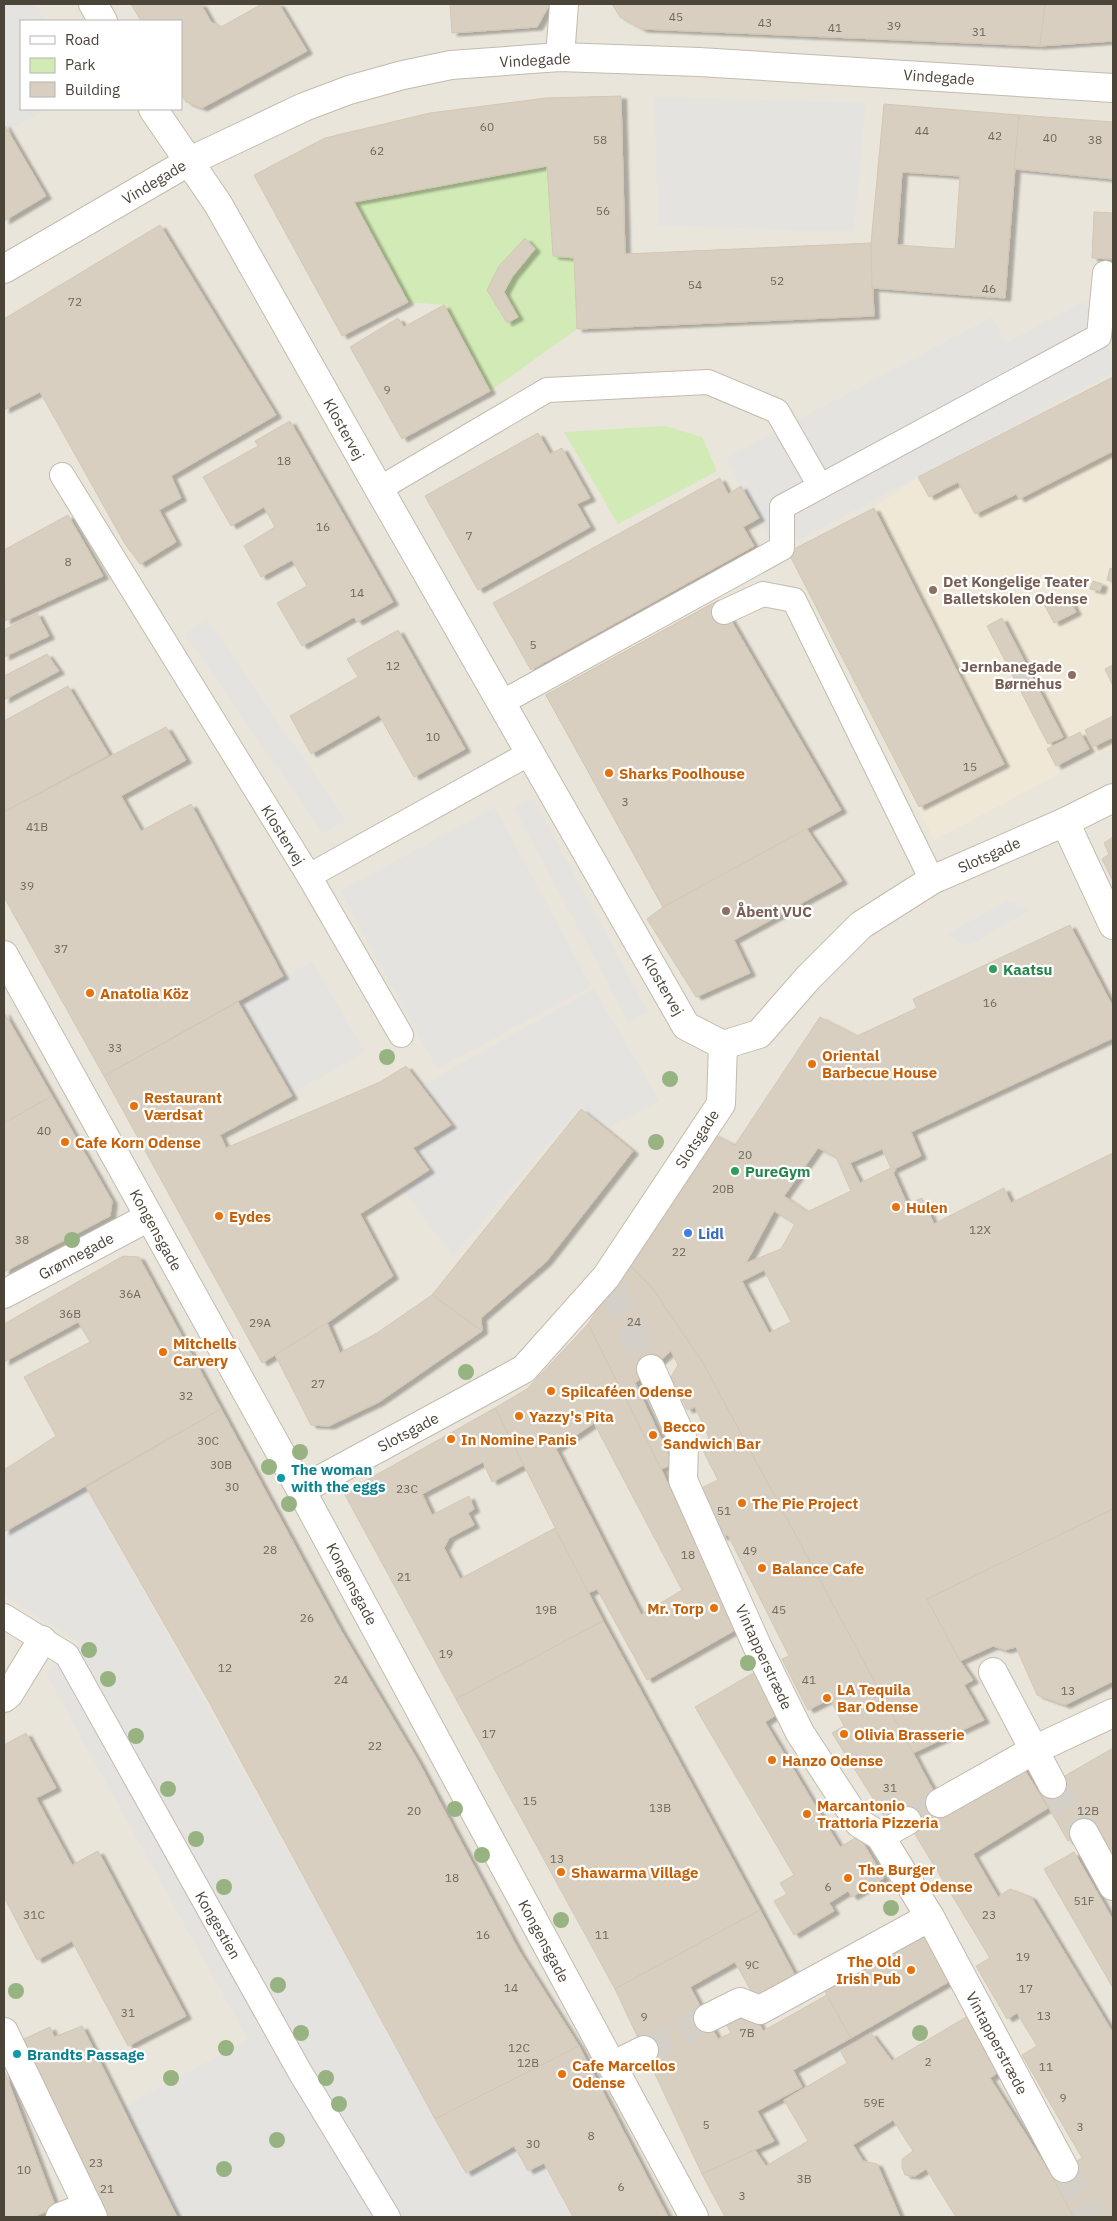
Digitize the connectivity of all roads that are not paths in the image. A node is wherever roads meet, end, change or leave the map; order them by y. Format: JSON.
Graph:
{"nodes":[{"id":1,"x":93,"y":4,"type":"edge"},
{"id":2,"x":564,"y":4,"type":"edge"},
{"id":3,"x":102,"y":20,"type":"edge"},
{"id":4,"x":560,"y":57,"type":"junction"},
{"id":5,"x":1113,"y":88,"type":"edge"},
{"id":6,"x":154,"y":110,"type":"edge"},
{"id":7,"x":190,"y":160,"type":"junction"},
{"id":8,"x":4,"y":269,"type":"edge"},
{"id":9,"x":1105,"y":273,"type":"dead end"},
{"id":10,"x":62,"y":475,"type":"dead end"},
{"id":11,"x":820,"y":486,"type":"junction"},
{"id":12,"x":379,"y":489,"type":"junction"},
{"id":13,"x":724,"y":612,"type":"dead end"},
{"id":14,"x":501,"y":703,"type":"junction"},
{"id":15,"x":530,"y":753,"type":"junction"},
{"id":16,"x":1113,"y":798,"type":"edge"},
{"id":17,"x":1065,"y":822,"type":"junction"},
{"id":18,"x":309,"y":876,"type":"junction"},
{"id":19,"x":932,"y":880,"type":"junction"},
{"id":20,"x":1113,"y":926,"type":"edge"},
{"id":21,"x":4,"y":955,"type":"edge"},
{"id":22,"x":401,"y":1035,"type":"dead end"},
{"id":23,"x":723,"y":1045,"type":"junction"},
{"id":24,"x":149,"y":1217,"type":"junction"},
{"id":25,"x":4,"y":1294,"type":"edge"},
{"id":26,"x":651,"y":1369,"type":"tunnel mouth"},
{"id":27,"x":301,"y":1490,"type":"junction"},
{"id":28,"x":4,"y":1616,"type":"edge"},
{"id":29,"x":42,"y":1640,"type":"junction"},
{"id":30,"x":994,"y":1672,"type":"dead end"},
{"id":31,"x":4,"y":1698,"type":"edge"},
{"id":32,"x":1113,"y":1713,"type":"edge"},
{"id":33,"x":1034,"y":1750,"type":"junction"},
{"id":34,"x":1052,"y":1784,"type":"tunnel mouth"},
{"id":35,"x":940,"y":1803,"type":"tunnel mouth"},
{"id":36,"x":907,"y":1821,"type":"tunnel mouth"},
{"id":37,"x":1084,"y":1833,"type":"tunnel mouth"},
{"id":38,"x":880,"y":1836,"type":"junction"},
{"id":39,"x":1113,"y":1886,"type":"edge"},
{"id":40,"x":930,"y":1917,"type":"junction"},
{"id":41,"x":708,"y":2018,"type":"tunnel mouth"},
{"id":42,"x":4,"y":2032,"type":"edge"},
{"id":43,"x":644,"y":2050,"type":"tunnel mouth"},
{"id":44,"x":612,"y":2066,"type":"junction"},
{"id":45,"x":1064,"y":2168,"type":"tunnel mouth"},
{"id":46,"x":90,"y":2212,"type":"edge"},
{"id":47,"x":60,"y":2217,"type":"edge"},
{"id":48,"x":388,"y":2217,"type":"edge"},
{"id":49,"x":694,"y":2217,"type":"edge"}],
"edges":[{"from":1,"to":3,"type":"street"},
{"from":2,"to":4,"type":"street"},
{"from":4,"to":5,"type":"street","name":"Vindegade"},
{"from":4,"to":7,"type":"street","name":"Vindegade"},
{"from":6,"to":7,"type":"street","name":"Klostervej"},
{"from":7,"to":8,"type":"street","name":"Vindegade"},
{"from":7,"to":12,"type":"street","name":"Klostervej"},
{"from":9,"to":11,"type":"lane"},
{"from":10,"to":18,"type":"lane","name":"Klostervej"},
{"from":11,"to":12,"type":"lane"},
{"from":11,"to":14,"type":"lane"},
{"from":12,"to":14,"type":"street","name":"Klostervej"},
{"from":13,"to":19,"type":"lane"},
{"from":14,"to":15,"type":"street","name":"Klostervej"},
{"from":15,"to":18,"type":"lane","name":"Klostervej"},
{"from":15,"to":23,"type":"street","name":"Klostervej"},
{"from":16,"to":17,"type":"street","name":"Slotsgade"},
{"from":17,"to":19,"type":"street","name":"Slotsgade"},
{"from":17,"to":20,"type":"street"},
{"from":18,"to":22,"type":"lane"},
{"from":19,"to":23,"type":"street","name":"Slotsgade"},
{"from":21,"to":24,"type":"street","name":"Kongensgade"},
{"from":23,"to":27,"type":"street","name":"Slotsgade"},
{"from":24,"to":25,"type":"street","name":"Grønnegade"},
{"from":24,"to":27,"type":"street","name":"Kongensgade"},
{"from":26,"to":38,"type":"street","name":"Vintapperstræde"},
{"from":27,"to":44,"type":"street","name":"Kongensgade"},
{"from":28,"to":29,"type":"lane","name":"Kongestien"},
{"from":29,"to":31,"type":"street"},
{"from":29,"to":48,"type":"lane","name":"Kongestien"},
{"from":30,"to":33,"type":"street"},
{"from":32,"to":33,"type":"street"},
{"from":33,"to":34,"type":"street"},
{"from":33,"to":35,"type":"street"},
{"from":36,"to":38,"type":"street"},
{"from":37,"to":39,"type":"street"},
{"from":38,"to":40,"type":"street","name":"Vintapperstræde"},
{"from":40,"to":41,"type":"street"},
{"from":40,"to":45,"type":"street","name":"Vintapperstræde"},
{"from":42,"to":46,"type":"street"},
{"from":43,"to":44,"type":"street"},
{"from":44,"to":49,"type":"street","name":"Kongensgade"},
{"from":46,"to":47,"type":"street"}]}
